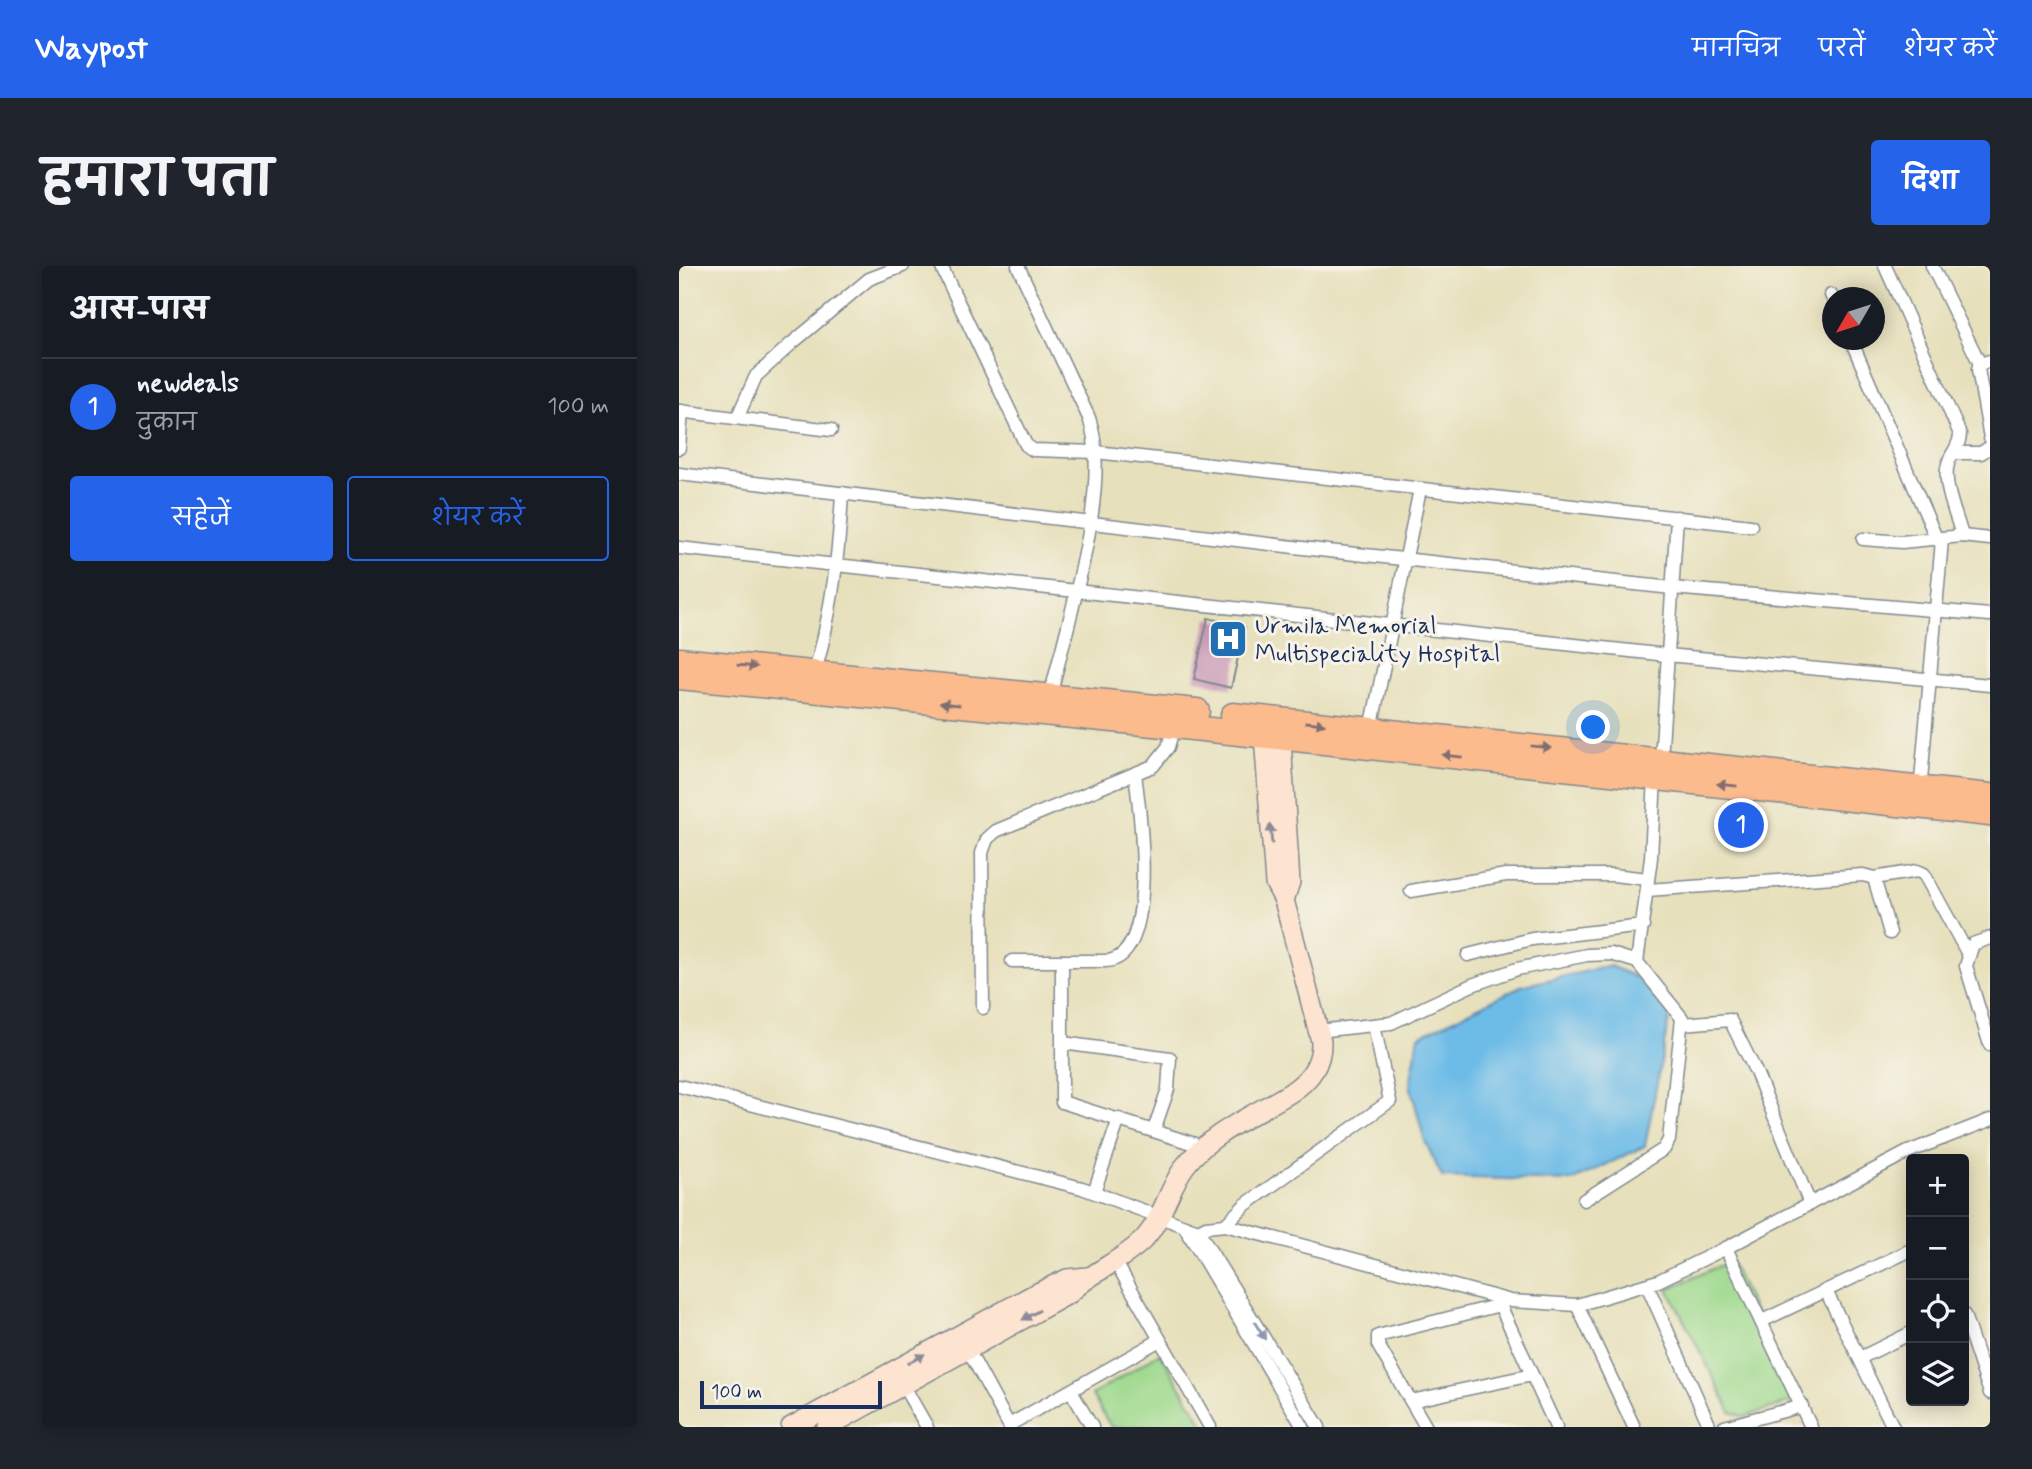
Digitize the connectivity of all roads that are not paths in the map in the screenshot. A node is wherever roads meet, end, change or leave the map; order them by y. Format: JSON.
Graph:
{"nodes":[{"id":1,"x":904,"y":266,"type":"edge"},
{"id":2,"x":940,"y":266,"type":"edge"},
{"id":3,"x":1885,"y":266,"type":"edge"},
{"id":4,"x":1932,"y":266,"type":"edge"},
{"id":5,"x":1022,"y":267,"type":"edge"},
{"id":6,"x":1854,"y":350,"type":"edge"},
{"id":7,"x":1985,"y":362,"type":"edge"},
{"id":8,"x":680,"y":411,"type":"edge"},
{"id":9,"x":738,"y":416,"type":"junction"},
{"id":10,"x":831,"y":430,"type":"dead end"},
{"id":11,"x":1990,"y":438,"type":"edge"},
{"id":12,"x":1990,"y":447,"type":"edge"},
{"id":13,"x":679,"y":448,"type":"edge"},
{"id":14,"x":1096,"y":452,"type":"junction"},
{"id":15,"x":1955,"y":453,"type":"junction"},
{"id":16,"x":679,"y":474,"type":"edge"},
{"id":17,"x":1420,"y":489,"type":"junction"},
{"id":18,"x":842,"y":493,"type":"junction"},
{"id":19,"x":1677,"y":517,"type":"junction"},
{"id":20,"x":1089,"y":524,"type":"junction"},
{"id":21,"x":1751,"y":526,"type":"dead end"},
{"id":22,"x":1962,"y":536,"type":"junction"},
{"id":23,"x":1863,"y":539,"type":"dead end"},
{"id":24,"x":1990,"y":539,"type":"edge"},
{"id":25,"x":1939,"y":540,"type":"junction"},
{"id":26,"x":679,"y":548,"type":"edge"},
{"id":27,"x":1407,"y":558,"type":"junction"},
{"id":28,"x":839,"y":564,"type":"junction"},
{"id":29,"x":1672,"y":588,"type":"junction"},
{"id":30,"x":1075,"y":590,"type":"junction"},
{"id":31,"x":1935,"y":610,"type":"junction"},
{"id":32,"x":1990,"y":615,"type":"edge"},
{"id":33,"x":1393,"y":624,"type":"junction"},
{"id":34,"x":1667,"y":655,"type":"junction"},
{"id":35,"x":679,"y":660,"type":"edge"},
{"id":36,"x":815,"y":672,"type":"junction"},
{"id":37,"x":679,"y":677,"type":"edge"},
{"id":38,"x":1931,"y":679,"type":"junction"},
{"id":39,"x":1990,"y":685,"type":"edge"},
{"id":40,"x":1050,"y":697,"type":"junction"},
{"id":41,"x":1174,"y":726,"type":"junction"},
{"id":42,"x":1271,"y":728,"type":"junction"},
{"id":43,"x":1371,"y":729,"type":"junction"},
{"id":44,"x":1658,"y":768,"type":"junction"},
{"id":45,"x":1135,"y":774,"type":"junction"},
{"id":46,"x":1990,"y":796,"type":"edge"},
{"id":47,"x":1919,"y":798,"type":"junction"},
{"id":48,"x":1990,"y":814,"type":"edge"},
{"id":49,"x":1874,"y":877,"type":"junction"},
{"id":50,"x":1647,"y":884,"type":"junction"},
{"id":51,"x":1411,"y":891,"type":"dead end"},
{"id":52,"x":1643,"y":926,"type":"junction"},
{"id":53,"x":1890,"y":933,"type":"dead end"},
{"id":54,"x":1990,"y":938,"type":"edge"},
{"id":55,"x":1968,"y":954,"type":"junction"},
{"id":56,"x":1468,"y":955,"type":"dead end"},
{"id":57,"x":1012,"y":961,"type":"dead end"},
{"id":58,"x":1062,"y":961,"type":"junction"},
{"id":59,"x":1637,"y":962,"type":"junction"},
{"id":60,"x":983,"y":1008,"type":"dead end"},
{"id":61,"x":1683,"y":1024,"type":"junction"},
{"id":62,"x":1374,"y":1025,"type":"junction"},
{"id":63,"x":1318,"y":1031,"type":"junction"},
{"id":64,"x":1989,"y":1039,"type":"edge"},
{"id":65,"x":1063,"y":1042,"type":"junction"},
{"id":66,"x":679,"y":1086,"type":"edge"},
{"id":67,"x":1119,"y":1119,"type":"junction"},
{"id":68,"x":1990,"y":1119,"type":"edge"},
{"id":69,"x":1154,"y":1130,"type":"junction"},
{"id":70,"x":1204,"y":1147,"type":"junction"},
{"id":71,"x":1914,"y":1154,"type":"edge"},
{"id":72,"x":1906,"y":1158,"type":"edge"},
{"id":73,"x":1094,"y":1192,"type":"junction"},
{"id":74,"x":1584,"y":1200,"type":"dead end"},
{"id":75,"x":1810,"y":1204,"type":"junction"},
{"id":76,"x":1160,"y":1216,"type":"junction"},
{"id":77,"x":1225,"y":1225,"type":"junction"},
{"id":78,"x":1191,"y":1231,"type":"junction"},
{"id":79,"x":1726,"y":1248,"type":"junction"},
{"id":80,"x":1906,"y":1252,"type":"edge"},
{"id":81,"x":1115,"y":1261,"type":"junction"},
{"id":82,"x":1087,"y":1277,"type":"junction"},
{"id":83,"x":1647,"y":1285,"type":"junction"},
{"id":84,"x":1826,"y":1292,"type":"junction"},
{"id":85,"x":1501,"y":1302,"type":"junction"},
{"id":86,"x":1577,"y":1305,"type":"junction"},
{"id":87,"x":1762,"y":1321,"type":"junction"},
{"id":88,"x":1969,"y":1330,"type":"edge"},
{"id":89,"x":1906,"y":1335,"type":"edge"},
{"id":90,"x":1160,"y":1340,"type":"junction"},
{"id":91,"x":968,"y":1350,"type":"junction"},
{"id":92,"x":1860,"y":1358,"type":"junction"},
{"id":93,"x":1532,"y":1375,"type":"junction"},
{"id":94,"x":894,"y":1384,"type":"junction"},
{"id":95,"x":1071,"y":1391,"type":"junction"},
{"id":96,"x":1990,"y":1393,"type":"edge"},
{"id":97,"x":1411,"y":1401,"type":"junction"},
{"id":98,"x":1802,"y":1406,"type":"junction"},
{"id":99,"x":1010,"y":1426,"type":"edge"},
{"id":100,"x":791,"y":1427,"type":"edge"},
{"id":101,"x":827,"y":1427,"type":"edge"},
{"id":102,"x":927,"y":1427,"type":"edge"},
{"id":103,"x":1092,"y":1427,"type":"edge"},
{"id":104,"x":1210,"y":1427,"type":"edge"},
{"id":105,"x":1303,"y":1427,"type":"edge"},
{"id":106,"x":1319,"y":1427,"type":"edge"},
{"id":107,"x":1426,"y":1427,"type":"edge"},
{"id":108,"x":1556,"y":1427,"type":"edge"},
{"id":109,"x":1634,"y":1427,"type":"edge"},
{"id":110,"x":1710,"y":1427,"type":"edge"},
{"id":111,"x":1724,"y":1427,"type":"edge"},
{"id":112,"x":1811,"y":1427,"type":"edge"},
{"id":113,"x":1893,"y":1427,"type":"edge"}],
"edges":[{"from":1,"to":9,"type":"street"},
{"from":2,"to":14,"type":"street"},
{"from":3,"to":15,"type":"street"},
{"from":4,"to":7,"type":"street"},
{"from":5,"to":14,"type":"street"},
{"from":6,"to":25,"type":"street"},
{"from":7,"to":11,"type":"street"},
{"from":8,"to":9,"type":"street"},
{"from":8,"to":13,"type":"street"},
{"from":9,"to":10,"type":"street"},
{"from":12,"to":15,"type":"street"},
{"from":14,"to":17,"type":"street"},
{"from":14,"to":20,"type":"street"},
{"from":15,"to":22,"type":"street"},
{"from":16,"to":18,"type":"street"},
{"from":17,"to":19,"type":"street"},
{"from":17,"to":27,"type":"street"},
{"from":18,"to":20,"type":"street"},
{"from":18,"to":28,"type":"street"},
{"from":19,"to":21,"type":"street"},
{"from":19,"to":29,"type":"street"},
{"from":20,"to":27,"type":"street"},
{"from":20,"to":30,"type":"street"},
{"from":22,"to":24,"type":"street"},
{"from":22,"to":25,"type":"street"},
{"from":23,"to":25,"type":"street"},
{"from":25,"to":31,"type":"street"},
{"from":26,"to":28,"type":"street"},
{"from":27,"to":29,"type":"street"},
{"from":27,"to":33,"type":"street"},
{"from":28,"to":30,"type":"street"},
{"from":28,"to":36,"type":"street"},
{"from":29,"to":31,"type":"street"},
{"from":29,"to":34,"type":"street"},
{"from":30,"to":33,"type":"street"},
{"from":30,"to":40,"type":"street"},
{"from":31,"to":32,"type":"street"},
{"from":31,"to":38,"type":"street"},
{"from":33,"to":34,"type":"street"},
{"from":33,"to":43,"type":"street"},
{"from":34,"to":38,"type":"street"},
{"from":34,"to":44,"type":"street"},
{"from":35,"to":36,"type":"highway","one_way":true},
{"from":36,"to":40,"type":"highway"},
{"from":41,"to":37,"type":"highway","one_way":true},
{"from":38,"to":39,"type":"street"},
{"from":38,"to":47,"type":"street"},
{"from":40,"to":42,"type":"highway"},
{"from":41,"to":42,"type":"highway"},
{"from":41,"to":45,"type":"street"},
{"from":42,"to":43,"type":"highway","one_way":true},
{"from":44,"to":42,"type":"highway","one_way":true},
{"from":42,"to":63,"type":"street"},
{"from":43,"to":44,"type":"highway","one_way":true},
{"from":44,"to":47,"type":"highway"},
{"from":44,"to":50,"type":"street"},
{"from":45,"to":58,"type":"street"},
{"from":45,"to":60,"type":"street"},
{"from":46,"to":47,"type":"highway"},
{"from":47,"to":48,"type":"highway"},
{"from":49,"to":50,"type":"street"},
{"from":49,"to":53,"type":"street"},
{"from":49,"to":55,"type":"street"},
{"from":50,"to":51,"type":"street"},
{"from":50,"to":52,"type":"street"},
{"from":52,"to":56,"type":"street"},
{"from":52,"to":59,"type":"street"},
{"from":54,"to":55,"type":"street"},
{"from":55,"to":64,"type":"street"},
{"from":57,"to":58,"type":"street"},
{"from":58,"to":65,"type":"street"},
{"from":59,"to":61,"type":"street"},
{"from":59,"to":62,"type":"street"},
{"from":61,"to":74,"type":"street"},
{"from":61,"to":75,"type":"street"},
{"from":62,"to":63,"type":"street"},
{"from":62,"to":77,"type":"street"},
{"from":63,"to":70,"type":"street"},
{"from":65,"to":67,"type":"street"},
{"from":65,"to":69,"type":"street"},
{"from":66,"to":73,"type":"street"},
{"from":67,"to":69,"type":"street"},
{"from":67,"to":73,"type":"street"},
{"from":68,"to":71,"type":"street"},
{"from":69,"to":70,"type":"street"},
{"from":70,"to":76,"type":"street"},
{"from":72,"to":75,"type":"street"},
{"from":73,"to":76,"type":"street"},
{"from":75,"to":79,"type":"street"},
{"from":76,"to":78,"type":"street"},
{"from":76,"to":81,"type":"street"},
{"from":77,"to":78,"type":"street"},
{"from":77,"to":85,"type":"street"},
{"from":78,"to":105,"type":"street"},
{"from":78,"to":106,"type":"street","one_way":true},
{"from":79,"to":83,"type":"street"},
{"from":79,"to":87,"type":"street"},
{"from":80,"to":84,"type":"street"},
{"from":81,"to":82,"type":"street"},
{"from":81,"to":90,"type":"street"},
{"from":82,"to":91,"type":"street","one_way":true},
{"from":94,"to":82,"type":"street","one_way":true},
{"from":83,"to":86,"type":"street"},
{"from":83,"to":110,"type":"street"},
{"from":84,"to":87,"type":"street"},
{"from":84,"to":92,"type":"street"},
{"from":85,"to":86,"type":"street"},
{"from":85,"to":93,"type":"street"},
{"from":85,"to":97,"type":"street"},
{"from":86,"to":109,"type":"street"},
{"from":87,"to":98,"type":"street"},
{"from":88,"to":96,"type":"street"},
{"from":89,"to":92,"type":"street"},
{"from":90,"to":95,"type":"street"},
{"from":90,"to":104,"type":"street"},
{"from":91,"to":94,"type":"street"},
{"from":91,"to":99,"type":"street"},
{"from":92,"to":113,"type":"street"},
{"from":93,"to":97,"type":"street"},
{"from":93,"to":108,"type":"street"},
{"from":94,"to":100,"type":"street"},
{"from":94,"to":101,"type":"street"},
{"from":94,"to":102,"type":"street"},
{"from":95,"to":99,"type":"street"},
{"from":95,"to":103,"type":"street"},
{"from":97,"to":107,"type":"street"},
{"from":98,"to":111,"type":"street"},
{"from":98,"to":112,"type":"street"}]}
